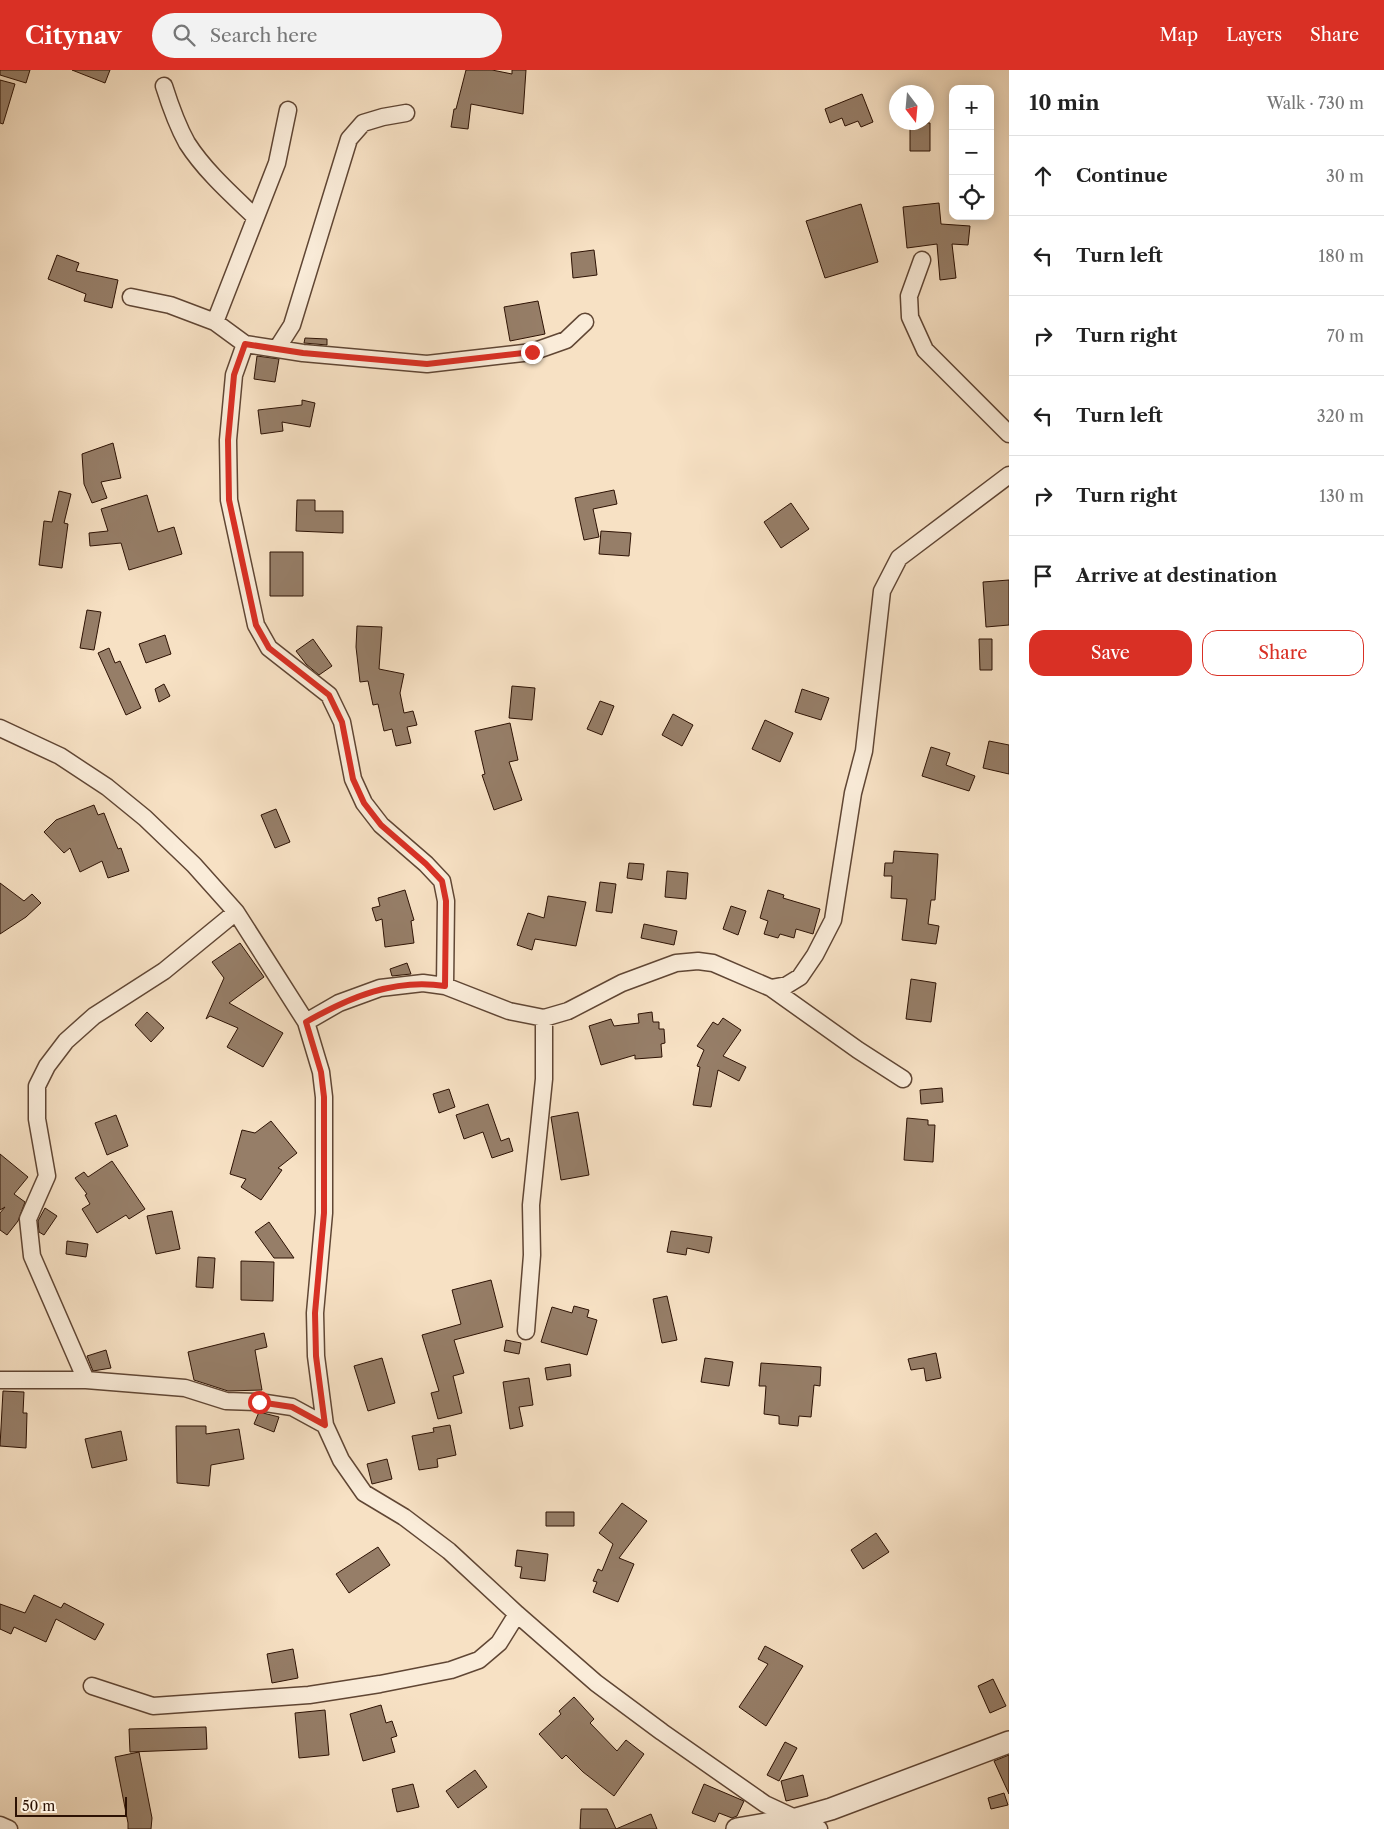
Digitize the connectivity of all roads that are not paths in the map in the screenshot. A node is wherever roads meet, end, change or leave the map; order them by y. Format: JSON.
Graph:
{"nodes":[{"id":1,"x":164,"y":86,"type":"dead end"},
{"id":2,"x":288,"y":110,"type":"dead end"},
{"id":3,"x":406,"y":113,"type":"dead end"},
{"id":4,"x":255,"y":217,"type":"junction"},
{"id":5,"x":922,"y":260,"type":"dead end"},
{"id":6,"x":131,"y":297,"type":"dead end"},
{"id":7,"x":215,"y":322,"type":"junction"},
{"id":8,"x":585,"y":322,"type":"dead end"},
{"id":9,"x":245,"y":344,"type":"junction"},
{"id":10,"x":278,"y":347,"type":"junction"},
{"id":11,"x":1009,"y":434,"type":"edge"},
{"id":12,"x":1009,"y":475,"type":"edge"},
{"id":13,"x":0,"y":728,"type":"edge"},
{"id":14,"x":236,"y":912,"type":"junction"},
{"id":15,"x":445,"y":986,"type":"junction"},
{"id":16,"x":771,"y":988,"type":"junction"},
{"id":17,"x":544,"y":1018,"type":"junction"},
{"id":18,"x":306,"y":1022,"type":"junction"},
{"id":19,"x":903,"y":1079,"type":"dead end"},
{"id":20,"x":526,"y":1332,"type":"dead end"},
{"id":21,"x":0,"y":1380,"type":"edge"},
{"id":22,"x":86,"y":1380,"type":"junction"},
{"id":23,"x":325,"y":1425,"type":"junction"},
{"id":24,"x":517,"y":1614,"type":"junction"},
{"id":25,"x":92,"y":1686,"type":"dead end"},
{"id":26,"x":1009,"y":1742,"type":"edge"},
{"id":27,"x":796,"y":1819,"type":"junction"},
{"id":28,"x":0,"y":1825,"type":"edge"},
{"id":29,"x":9,"y":1829,"type":"edge"},
{"id":30,"x":737,"y":1829,"type":"edge"},
{"id":31,"x":819,"y":1829,"type":"edge"}],
"edges":[{"from":1,"to":4,"type":"street"},
{"from":2,"to":4,"type":"street"},
{"from":3,"to":10,"type":"street"},
{"from":4,"to":7,"type":"street"},
{"from":5,"to":11,"type":"street"},
{"from":6,"to":7,"type":"street"},
{"from":7,"to":9,"type":"street"},
{"from":8,"to":10,"type":"street"},
{"from":9,"to":10,"type":"street"},
{"from":9,"to":15,"type":"street"},
{"from":12,"to":16,"type":"street"},
{"from":13,"to":14,"type":"street"},
{"from":14,"to":18,"type":"street"},
{"from":14,"to":22,"type":"street"},
{"from":15,"to":17,"type":"street"},
{"from":15,"to":18,"type":"street"},
{"from":16,"to":17,"type":"street"},
{"from":16,"to":19,"type":"street"},
{"from":17,"to":20,"type":"street"},
{"from":18,"to":23,"type":"street"},
{"from":21,"to":22,"type":"street"},
{"from":22,"to":23,"type":"street"},
{"from":23,"to":24,"type":"street"},
{"from":24,"to":25,"type":"street"},
{"from":24,"to":27,"type":"street"},
{"from":26,"to":27,"type":"street"},
{"from":27,"to":30,"type":"street"},
{"from":27,"to":31,"type":"street"},
{"from":28,"to":29,"type":"street"}]}
